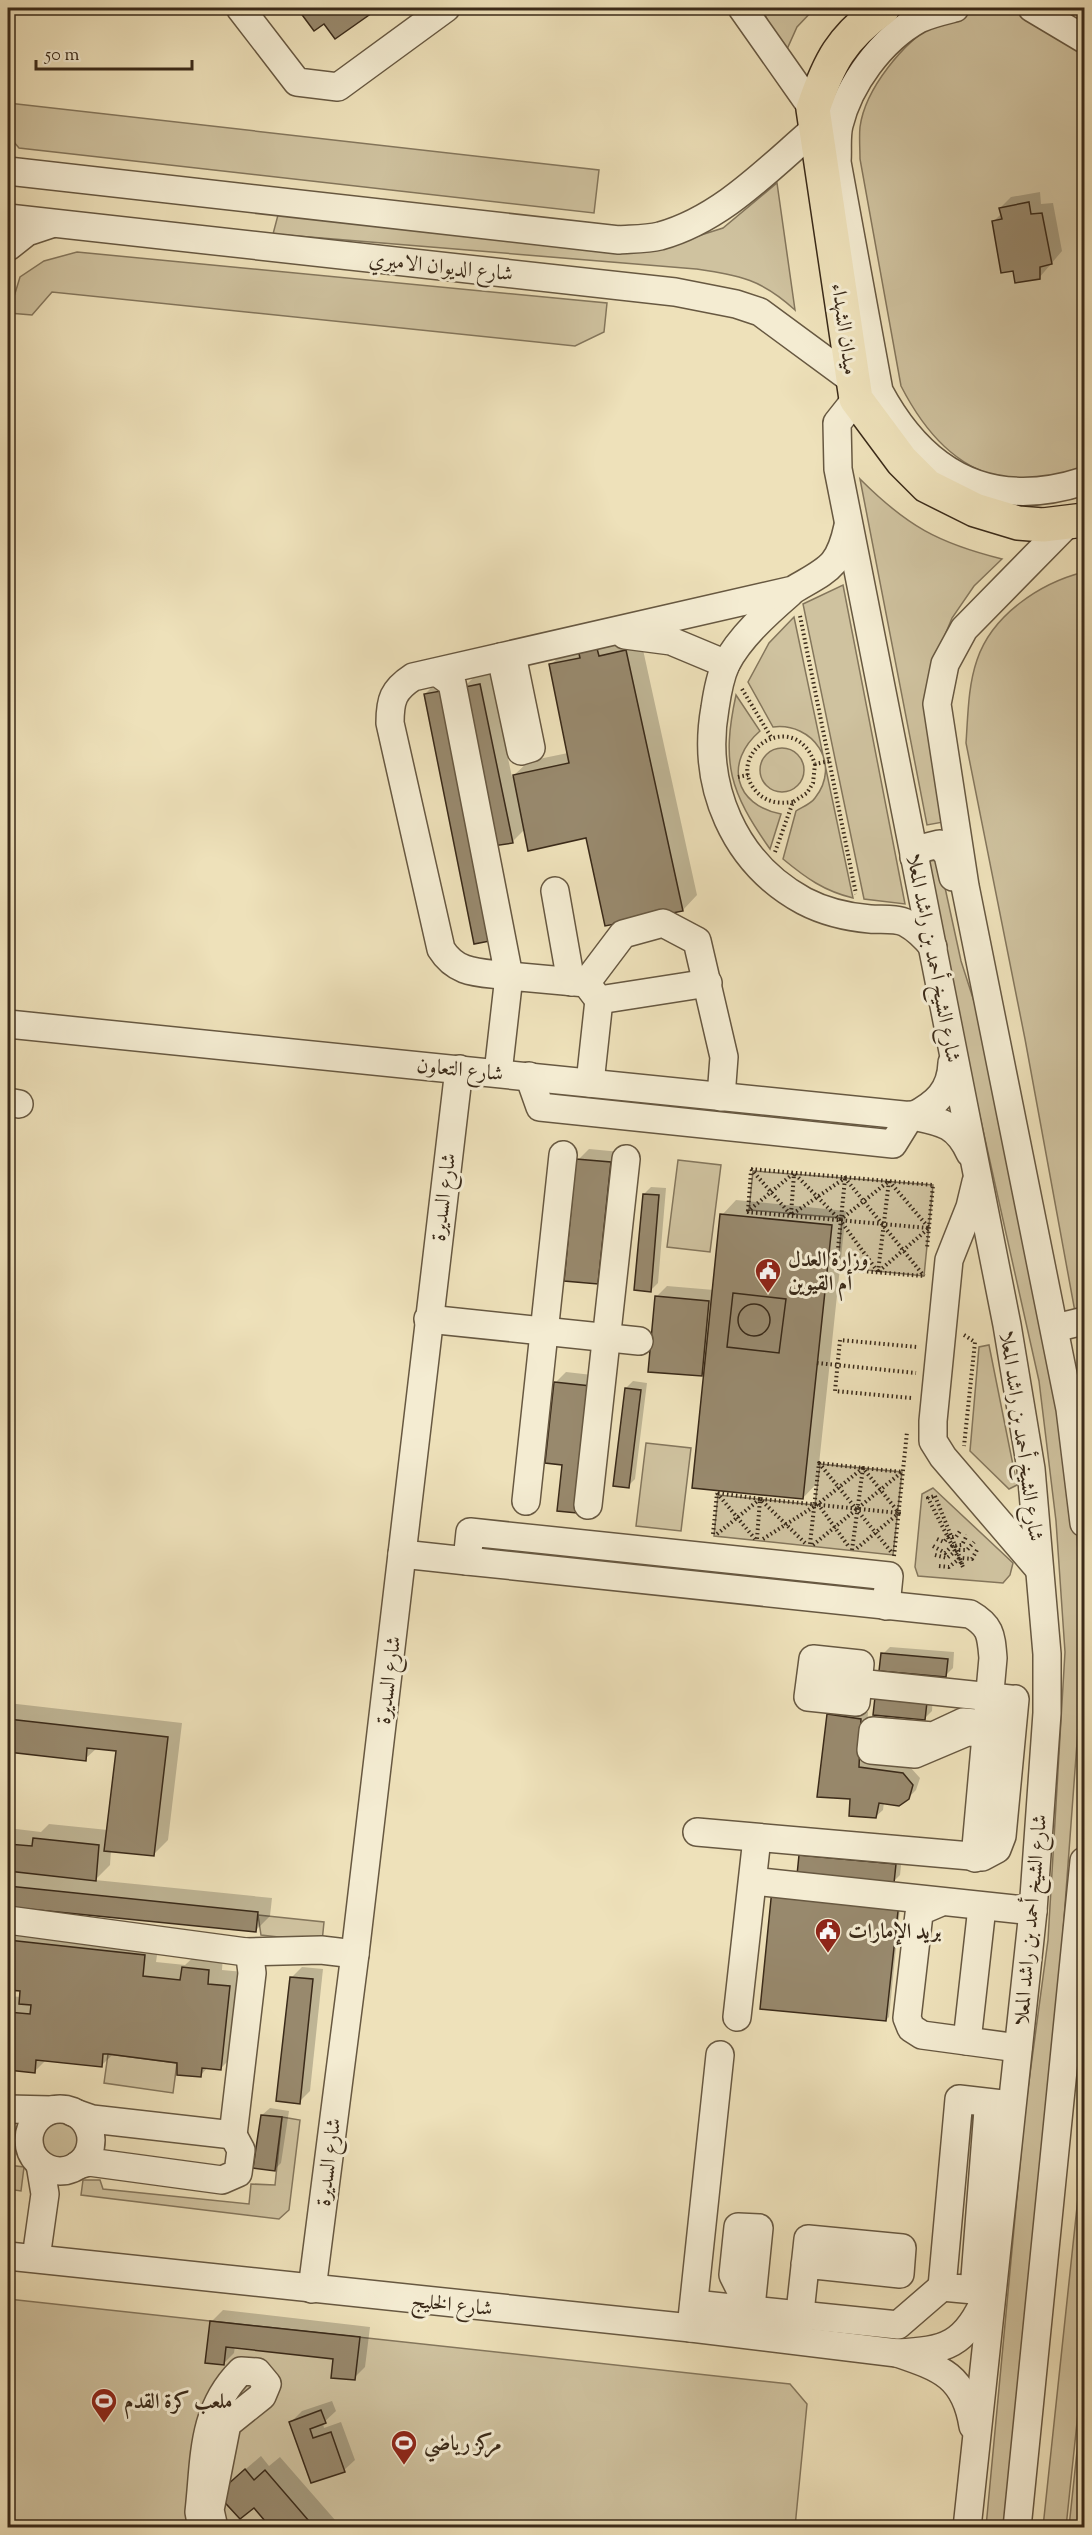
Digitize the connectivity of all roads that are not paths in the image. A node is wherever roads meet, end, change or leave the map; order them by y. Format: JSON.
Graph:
{"nodes":[{"id":1,"x":240,"y":8,"type":"edge"},
{"id":2,"x":446,"y":8,"type":"edge"},
{"id":3,"x":741,"y":8,"type":"edge"},
{"id":4,"x":883,"y":8,"type":"edge"},
{"id":5,"x":955,"y":8,"type":"edge"},
{"id":6,"x":1032,"y":8,"type":"edge"},
{"id":7,"x":1084,"y":39,"type":"edge"},
{"id":8,"x":814,"y":118,"type":"junction"},
{"id":9,"x":8,"y":171,"type":"edge"},
{"id":10,"x":8,"y":218,"type":"edge"},
{"id":11,"x":61,"y":223,"type":"junction"},
{"id":12,"x":8,"y":247,"type":"edge"},
{"id":13,"x":854,"y":389,"type":"junction"},
{"id":14,"x":1084,"y":481,"type":"edge"},
{"id":15,"x":1081,"y":521,"type":"edge"},
{"id":16,"x":849,"y":522,"type":"junction"},
{"id":17,"x":795,"y":598,"type":"junction"},
{"id":18,"x":608,"y":633,"type":"junction"},
{"id":19,"x":437,"y":672,"type":"junction"},
{"id":20,"x":731,"y":672,"type":"junction"},
{"id":21,"x":914,"y":857,"type":"junction"},
{"id":22,"x":555,"y":891,"type":"dead end"},
{"id":23,"x":933,"y":947,"type":"junction"},
{"id":24,"x":509,"y":976,"type":"junction"},
{"id":25,"x":708,"y":983,"type":"junction"},
{"id":26,"x":585,"y":988,"type":"junction"},
{"id":27,"x":8,"y":1024,"type":"edge"},
{"id":28,"x":999,"y":1052,"type":"junction"},
{"id":29,"x":952,"y":1053,"type":"junction"},
{"id":30,"x":459,"y":1069,"type":"junction"},
{"id":31,"x":498,"y":1073,"type":"junction"},
{"id":32,"x":529,"y":1076,"type":"junction"},
{"id":33,"x":590,"y":1083,"type":"junction"},
{"id":34,"x":721,"y":1097,"type":"junction"},
{"id":35,"x":912,"y":1116,"type":"junction"},
{"id":36,"x":563,"y":1155,"type":"dead end"},
{"id":37,"x":626,"y":1159,"type":"dead end"},
{"id":38,"x":976,"y":1170,"type":"junction"},
{"id":39,"x":428,"y":1319,"type":"junction"},
{"id":40,"x":1084,"y":1321,"type":"edge"},
{"id":41,"x":1054,"y":1328,"type":"junction"},
{"id":42,"x":545,"y":1332,"type":"junction"},
{"id":43,"x":608,"y":1338,"type":"junction"},
{"id":44,"x":639,"y":1341,"type":"dead end"},
{"id":45,"x":1061,"y":1361,"type":"junction"},
{"id":46,"x":1084,"y":1375,"type":"edge"},
{"id":47,"x":525,"y":1501,"type":"dead end"},
{"id":48,"x":588,"y":1505,"type":"dead end"},
{"id":49,"x":1084,"y":1523,"type":"edge"},
{"id":50,"x":402,"y":1554,"type":"junction"},
{"id":51,"x":1039,"y":1569,"type":"junction"},
{"id":52,"x":811,"y":1678,"type":"dead end"},
{"id":53,"x":1007,"y":1701,"type":"junction"},
{"id":54,"x":1047,"y":1709,"type":"junction"},
{"id":55,"x":697,"y":1832,"type":"dead end"},
{"id":56,"x":757,"y":1838,"type":"junction"},
{"id":57,"x":975,"y":1858,"type":"junction"},
{"id":58,"x":1084,"y":1863,"type":"edge"},
{"id":59,"x":753,"y":1881,"type":"junction"},
{"id":60,"x":939,"y":1903,"type":"junction"},
{"id":61,"x":982,"y":1907,"type":"junction"},
{"id":62,"x":1033,"y":1911,"type":"junction"},
{"id":63,"x":8,"y":1920,"type":"edge"},
{"id":64,"x":246,"y":1952,"type":"junction"},
{"id":65,"x":355,"y":1954,"type":"junction"},
{"id":66,"x":737,"y":2017,"type":"dead end"},
{"id":67,"x":967,"y":2042,"type":"junction"},
{"id":68,"x":1018,"y":2048,"type":"junction"},
{"id":69,"x":720,"y":2055,"type":"dead end"},
{"id":70,"x":8,"y":2109,"type":"edge"},
{"id":71,"x":1011,"y":2109,"type":"junction"},
{"id":72,"x":61,"y":2111,"type":"junction"},
{"id":73,"x":237,"y":2143,"type":"junction"},
{"id":74,"x":8,"y":2153,"type":"edge"},
{"id":75,"x":37,"y":2161,"type":"junction"},
{"id":76,"x":74,"y":2167,"type":"junction"},
{"id":77,"x":8,"y":2256,"type":"edge"},
{"id":78,"x":44,"y":2259,"type":"junction"},
{"id":79,"x":805,"y":2264,"type":"dead end"},
{"id":80,"x":993,"y":2283,"type":"junction"},
{"id":81,"x":312,"y":2289,"type":"junction"},
{"id":82,"x":692,"y":2316,"type":"junction"},
{"id":83,"x":799,"y":2328,"type":"junction"},
{"id":84,"x":897,"y":2354,"type":"junction"},
{"id":85,"x":975,"y":2443,"type":"junction"},
{"id":86,"x":202,"y":2528,"type":"edge"},
{"id":87,"x":214,"y":2528,"type":"edge"},
{"id":88,"x":967,"y":2528,"type":"edge"},
{"id":89,"x":1017,"y":2528,"type":"edge"}],
"edges":[{"from":1,"to":2,"type":"street"},
{"from":3,"to":8,"type":"street"},
{"from":4,"to":8,"type":"main road","name":"ميدان الشهداء"},
{"from":5,"to":14,"type":"street"},
{"from":6,"to":7,"type":"street"},
{"from":8,"to":9,"type":"street"},
{"from":8,"to":13,"type":"main road","name":"ميدان الشهداء"},
{"from":10,"to":11,"type":"street","name":"شارع الديوان الاميري"},
{"from":11,"to":12,"type":"street"},
{"from":11,"to":13,"type":"street","name":"شارع الديوان الاميري"},
{"from":13,"to":15,"type":"main road","name":"ميدان الشهداء"},
{"from":13,"to":16,"type":"street","name":"شارع الشيخ أحمد بن راشد المعلا"},
{"from":15,"to":28,"type":"street","name":"شارع الشيخ أحمد بن راشد المعلا"},
{"from":16,"to":17,"type":"street"},
{"from":16,"to":21,"type":"street","name":"شارع الشيخ أحمد بن راشد المعلا"},
{"from":17,"to":18,"type":"street"},
{"from":17,"to":20,"type":"street"},
{"from":18,"to":19,"type":"street"},
{"from":18,"to":20,"type":"street"},
{"from":19,"to":24,"type":"street"},
{"from":19,"to":24,"type":"street"},
{"from":20,"to":23,"type":"street"},
{"from":21,"to":23,"type":"street","name":"شارع الشيخ أحمد بن راشد المعلا"},
{"from":21,"to":28,"type":"street"},
{"from":22,"to":26,"type":"street"},
{"from":23,"to":29,"type":"street","name":"شارع الشيخ أحمد بن راشد المعلا"},
{"from":24,"to":26,"type":"street"},
{"from":24,"to":31,"type":"street"},
{"from":25,"to":26,"type":"street"},
{"from":25,"to":26,"type":"street"},
{"from":25,"to":34,"type":"street"},
{"from":26,"to":33,"type":"street"},
{"from":27,"to":30,"type":"street","name":"شارع التعاون"},
{"from":28,"to":41,"type":"street","name":"شارع الشيخ أحمد بن راشد المعلا"},
{"from":29,"to":35,"type":"street"},
{"from":29,"to":38,"type":"street","name":"شارع الشيخ أحمد بن راشد المعلا"},
{"from":30,"to":31,"type":"street","name":"شارع التعاون"},
{"from":30,"to":39,"type":"street","name":"شارع السديرة"},
{"from":31,"to":32,"type":"street","name":"شارع التعاون"},
{"from":32,"to":33,"type":"street","name":"شارع التعاون"},
{"from":32,"to":35,"type":"street"},
{"from":33,"to":34,"type":"street","name":"شارع التعاون"},
{"from":34,"to":35,"type":"street","name":"شارع التعاون"},
{"from":35,"to":38,"type":"street","name":"شارع التعاون"},
{"from":36,"to":42,"type":"street"},
{"from":37,"to":43,"type":"street"},
{"from":38,"to":51,"type":"street","name":"شارع الشيخ أحمد بن راشد المعلا"},
{"from":38,"to":51,"type":"street"},
{"from":39,"to":42,"type":"street"},
{"from":39,"to":50,"type":"street","name":"شارع السديرة"},
{"from":40,"to":41,"type":"street"},
{"from":41,"to":45,"type":"street","name":"شارع الشيخ أحمد بن راشد المعلا"},
{"from":42,"to":43,"type":"street"},
{"from":42,"to":47,"type":"street"},
{"from":43,"to":44,"type":"street"},
{"from":43,"to":48,"type":"street"},
{"from":45,"to":46,"type":"street"},
{"from":45,"to":49,"type":"street","name":"شارع الشيخ أحمد بن راشد المعلا"},
{"from":50,"to":53,"type":"street"},
{"from":50,"to":65,"type":"street","name":"شارع السديرة"},
{"from":51,"to":54,"type":"street","name":"شارع الشيخ أحمد بن راشد المعلا"},
{"from":52,"to":53,"type":"street"},
{"from":53,"to":54,"type":"street"},
{"from":53,"to":57,"type":"street"},
{"from":53,"to":57,"type":"street"},
{"from":54,"to":62,"type":"street","name":"شارع الشيخ أحمد بن راشد المعلا"},
{"from":55,"to":56,"type":"street"},
{"from":56,"to":57,"type":"street"},
{"from":56,"to":59,"type":"street"},
{"from":58,"to":89,"type":"street"},
{"from":59,"to":60,"type":"street"},
{"from":59,"to":66,"type":"street"},
{"from":60,"to":61,"type":"street"},
{"from":60,"to":67,"type":"street"},
{"from":61,"to":62,"type":"street"},
{"from":61,"to":67,"type":"street"},
{"from":62,"to":68,"type":"street","name":"شارع الشيخ أحمد بن راشد المعلا"},
{"from":63,"to":64,"type":"street"},
{"from":64,"to":65,"type":"street"},
{"from":64,"to":73,"type":"street"},
{"from":65,"to":81,"type":"street","name":"شارع السديرة"},
{"from":67,"to":68,"type":"street"},
{"from":68,"to":71,"type":"street","name":"شارع الشيخ أحمد بن راشد المعلا"},
{"from":69,"to":82,"type":"street"},
{"from":70,"to":72,"type":"street"},
{"from":71,"to":80,"type":"street","name":"شارع الشيخ أحمد بن راشد المعلا"},
{"from":71,"to":83,"type":"street"},
{"from":72,"to":73,"type":"street"},
{"from":72,"to":75,"type":"street"},
{"from":72,"to":76,"type":"street"},
{"from":73,"to":76,"type":"street"},
{"from":74,"to":75,"type":"street"},
{"from":75,"to":76,"type":"street"},
{"from":75,"to":78,"type":"street"},
{"from":76,"to":78,"type":"street"},
{"from":77,"to":78,"type":"street","name":"شارع الخليج"},
{"from":78,"to":81,"type":"street","name":"شارع الخليج"},
{"from":79,"to":83,"type":"street"},
{"from":80,"to":84,"type":"street","name":"شارع الخليج"},
{"from":80,"to":85,"type":"street","name":"شارع الشيخ أحمد بن راشد المعلا"},
{"from":81,"to":82,"type":"street","name":"شارع الخليج"},
{"from":82,"to":83,"type":"street","name":"شارع الخليج"},
{"from":83,"to":84,"type":"street","name":"شارع الخليج"},
{"from":84,"to":85,"type":"street","name":"شارع الخليج"},
{"from":85,"to":88,"type":"street","name":"شارع الشيخ أحمد بن راشد المعلا"},
{"from":86,"to":87,"type":"street"}]}
